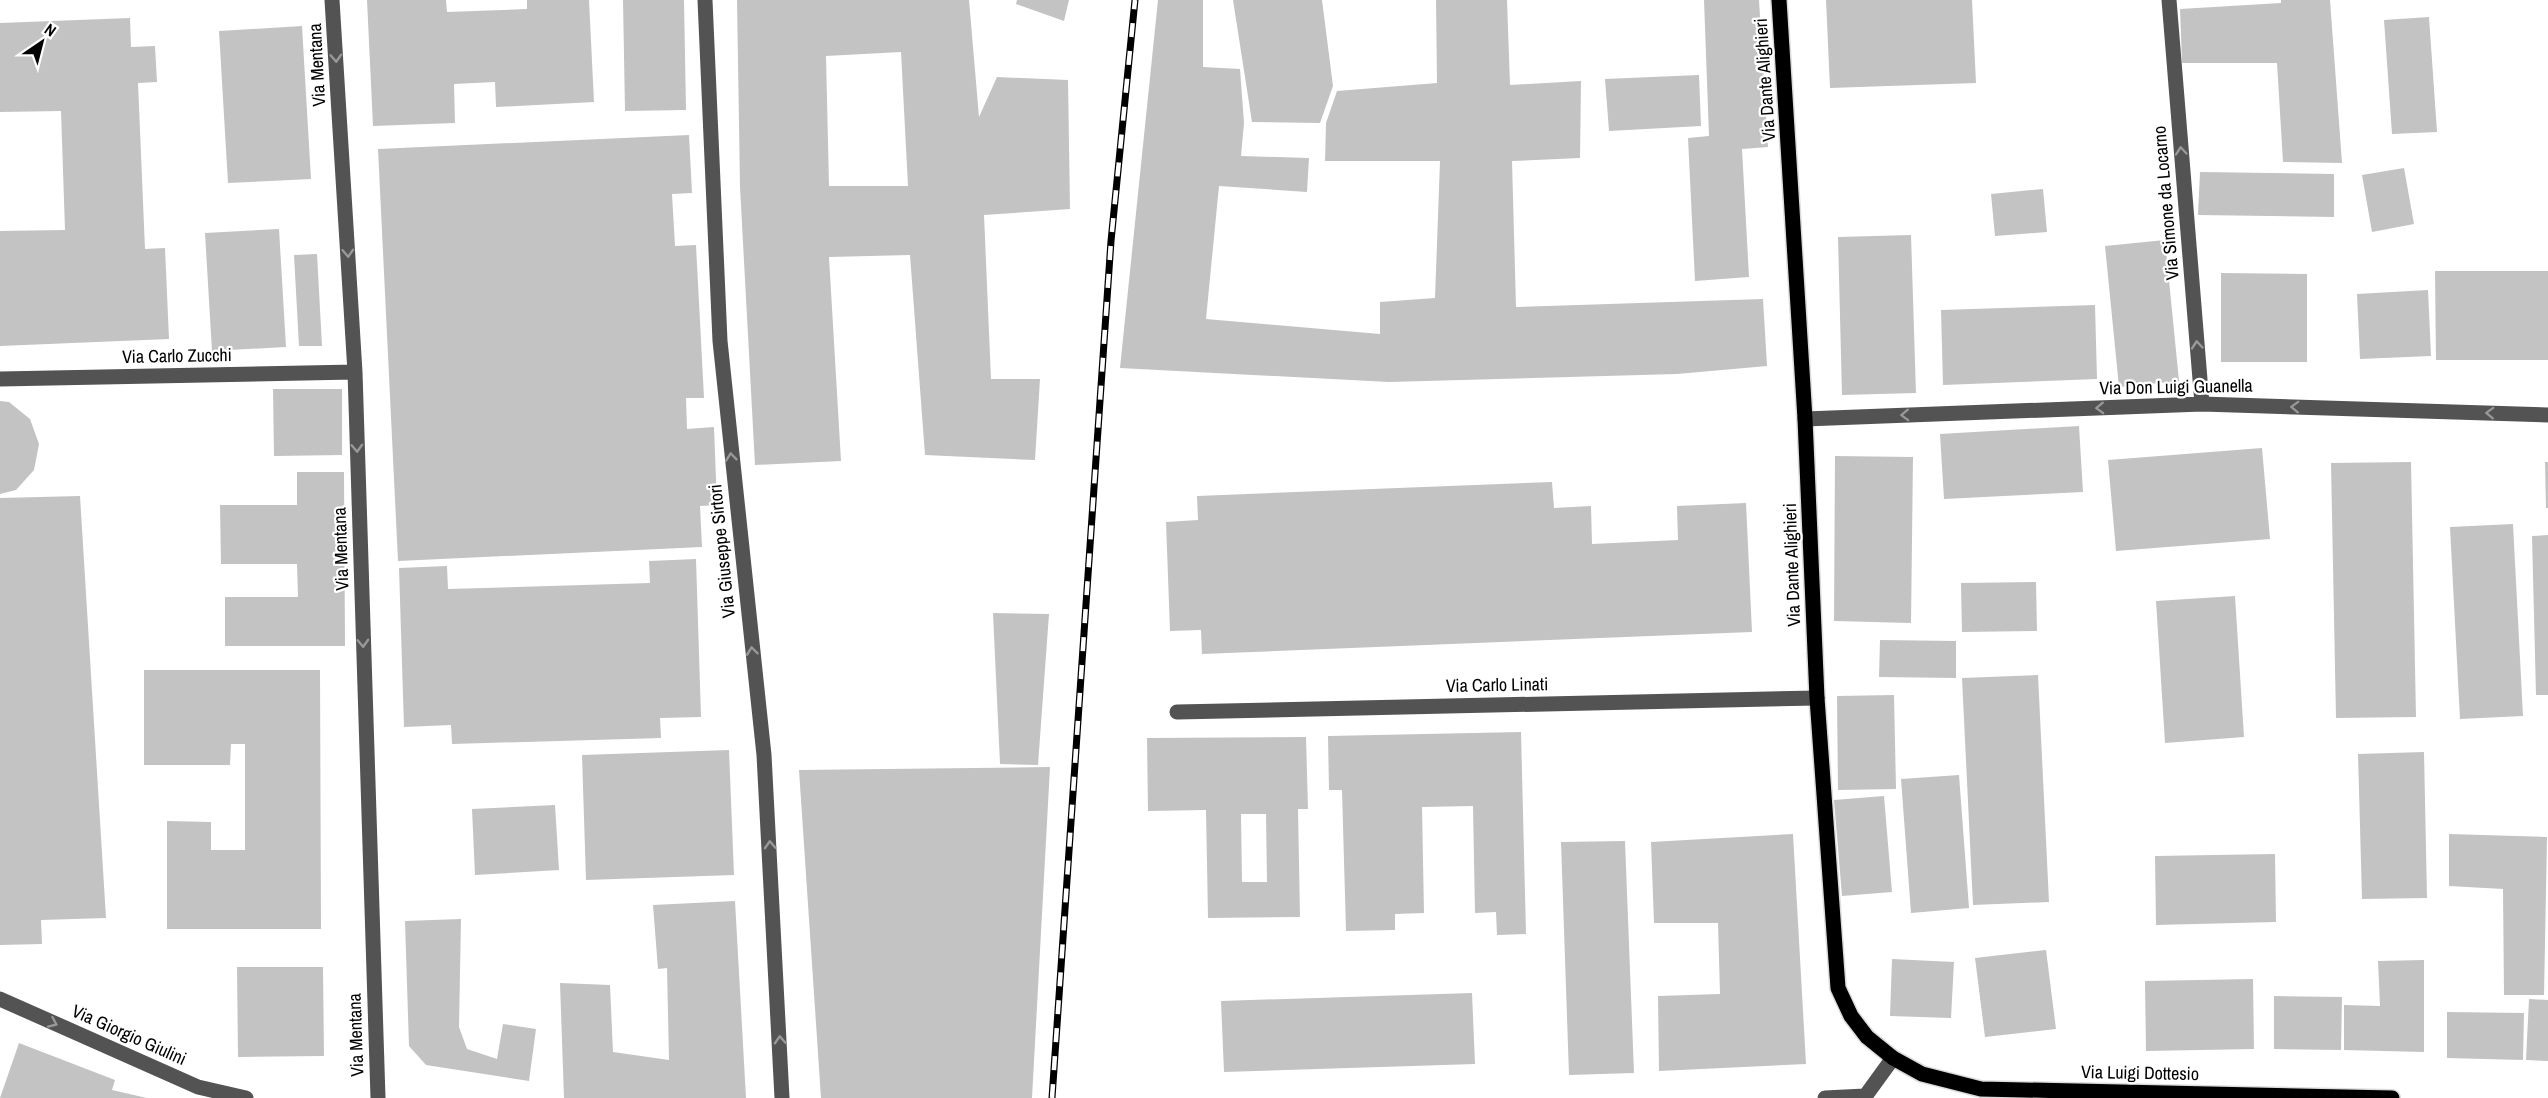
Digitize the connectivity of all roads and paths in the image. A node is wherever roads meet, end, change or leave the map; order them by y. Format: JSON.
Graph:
{"nodes":[{"id":1,"x":332,"y":0,"type":"edge"},
{"id":2,"x":705,"y":0,"type":"edge"},
{"id":3,"x":1779,"y":0,"type":"edge"},
{"id":4,"x":2169,"y":0,"type":"edge"},
{"id":5,"x":355,"y":372,"type":"junction"},
{"id":6,"x":0,"y":379,"type":"edge"},
{"id":7,"x":2202,"y":404,"type":"junction"},
{"id":8,"x":2548,"y":415,"type":"edge"},
{"id":9,"x":1805,"y":419,"type":"junction"},
{"id":10,"x":1817,"y":698,"type":"junction"},
{"id":11,"x":1177,"y":712,"type":"dead end"},
{"id":12,"x":0,"y":999,"type":"edge"},
{"id":13,"x":1893,"y":1058,"type":"junction"},
{"id":14,"x":1865,"y":1097,"type":"edge"},
{"id":15,"x":246,"y":1098,"type":"edge"},
{"id":16,"x":378,"y":1098,"type":"edge"},
{"id":17,"x":782,"y":1098,"type":"edge"},
{"id":18,"x":1825,"y":1098,"type":"edge"},
{"id":19,"x":2392,"y":1098,"type":"edge"}],
"edges":[{"from":1,"to":5,"type":"street","name":"Via Mentana","one_way":true},
{"from":17,"to":2,"type":"street","name":"Via Giuseppe Sirtori","one_way":true},
{"from":3,"to":9,"type":"main road","name":"Via Dante Alighieri"},
{"from":7,"to":4,"type":"street","name":"Via Simone da Locarno","one_way":true},
{"from":5,"to":6,"type":"street","name":"Via Carlo Zucchi"},
{"from":5,"to":16,"type":"street","name":"Via Mentana","one_way":true},
{"from":8,"to":7,"type":"street","name":"Via Don Luigi Guanella","one_way":true},
{"from":7,"to":9,"type":"street","name":"Via Don Luigi Guanella","one_way":true},
{"from":9,"to":10,"type":"main road","name":"Via Dante Alighieri"},
{"from":10,"to":11,"type":"street","name":"Via Carlo Linati"},
{"from":10,"to":13,"type":"main road","name":"Via Dante Alighieri"},
{"from":12,"to":15,"type":"street","name":"Via Giorgio Giulini","one_way":true},
{"from":13,"to":14,"type":"street"},
{"from":13,"to":19,"type":"main road","name":"Via Luigi Dottesio"},
{"from":14,"to":18,"type":"street"}]}
